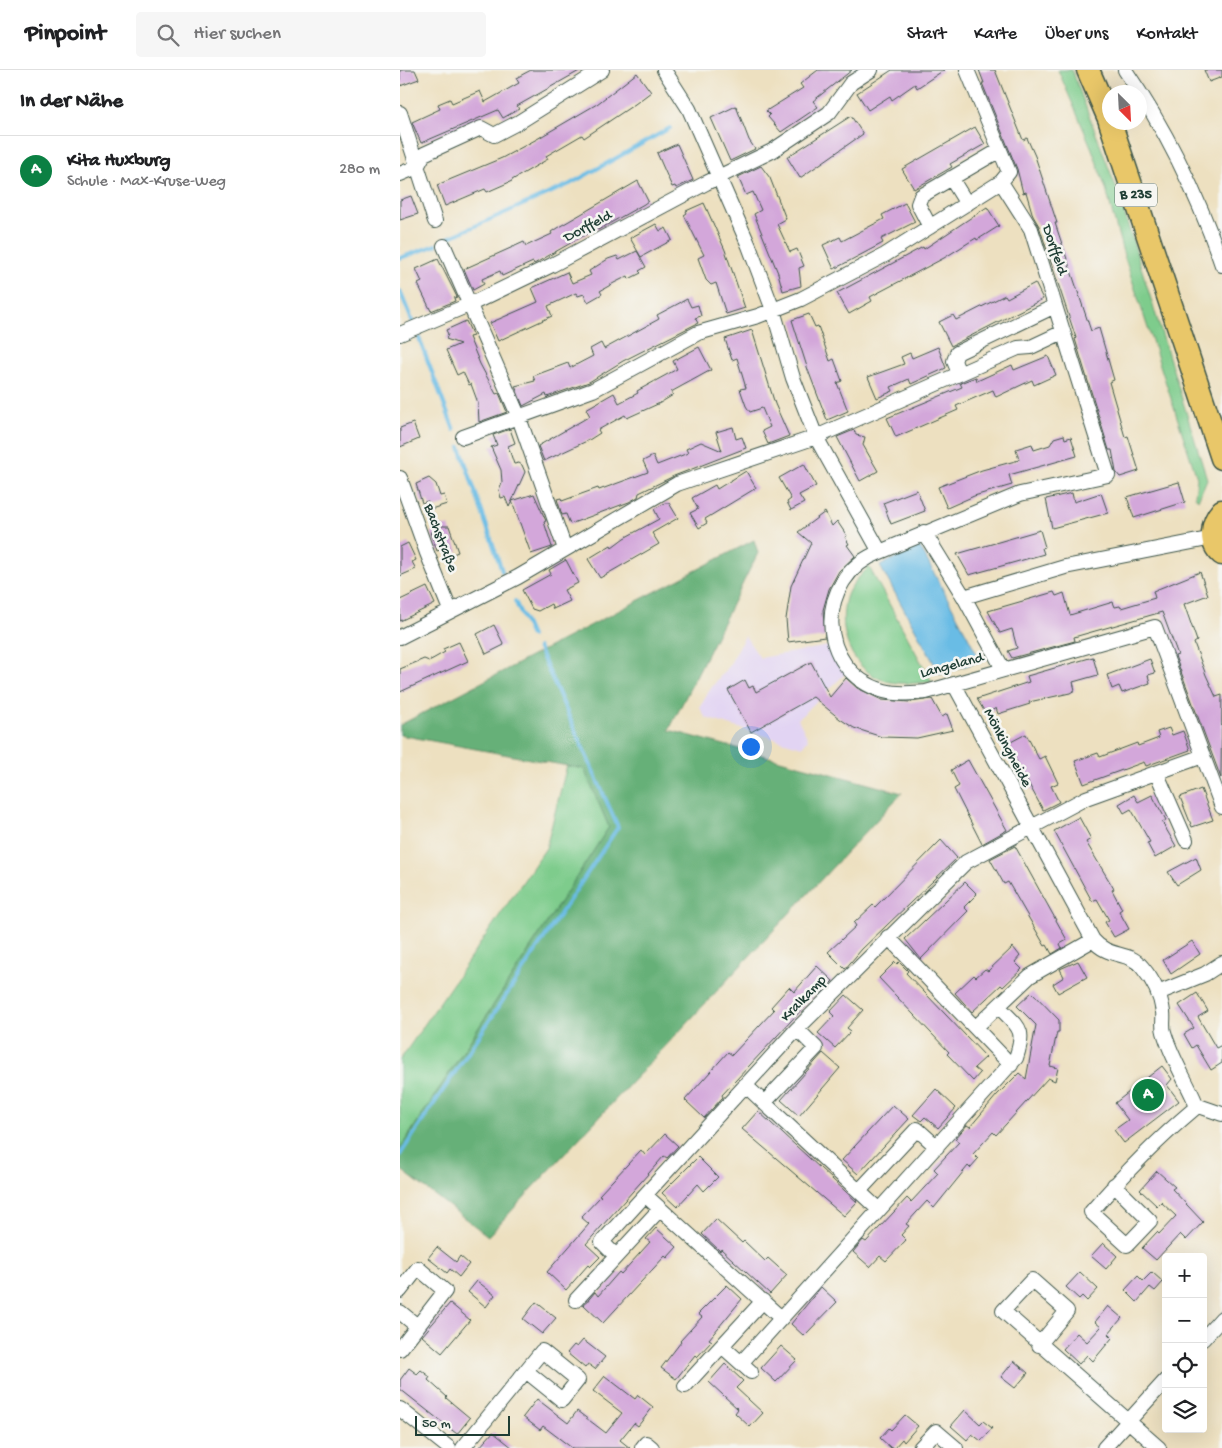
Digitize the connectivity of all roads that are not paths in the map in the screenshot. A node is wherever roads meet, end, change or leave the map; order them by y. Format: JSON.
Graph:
{"nodes":[{"id":1,"x":602,"y":70,"type":"edge"},
{"id":2,"x":664,"y":70,"type":"edge"},
{"id":3,"x":870,"y":70,"type":"edge"},
{"id":4,"x":967,"y":70,"type":"edge"},
{"id":5,"x":1088,"y":70,"type":"edge"},
{"id":6,"x":1125,"y":70,"type":"edge"},
{"id":7,"x":1102,"y":103,"type":"edge"},
{"id":8,"x":400,"y":113,"type":"edge"},
{"id":9,"x":1113,"y":130,"type":"edge"},
{"id":10,"x":1000,"y":150,"type":"junction"},
{"id":11,"x":418,"y":167,"type":"junction"},
{"id":12,"x":400,"y":174,"type":"edge"},
{"id":13,"x":719,"y":177,"type":"junction"},
{"id":14,"x":951,"y":178,"type":"junction"},
{"id":15,"x":1001,"y":182,"type":"junction"},
{"id":16,"x":967,"y":204,"type":"junction"},
{"id":17,"x":435,"y":221,"type":"dead end"},
{"id":18,"x":930,"y":227,"type":"junction"},
{"id":19,"x":444,"y":246,"type":"dead end"},
{"id":20,"x":1222,"y":266,"type":"edge"},
{"id":21,"x":470,"y":304,"type":"junction"},
{"id":22,"x":1055,"y":306,"type":"junction"},
{"id":23,"x":772,"y":310,"type":"junction"},
{"id":24,"x":1009,"y":328,"type":"junction"},
{"id":25,"x":1063,"y":332,"type":"junction"},
{"id":26,"x":400,"y":334,"type":"edge"},
{"id":27,"x":1018,"y":348,"type":"junction"},
{"id":28,"x":959,"y":373,"type":"junction"},
{"id":29,"x":1084,"y":398,"type":"joint"},
{"id":30,"x":518,"y":415,"type":"junction"},
{"id":31,"x":463,"y":437,"type":"dead end"},
{"id":32,"x":816,"y":437,"type":"junction"},
{"id":33,"x":1222,"y":458,"type":"edge"},
{"id":34,"x":400,"y":478,"type":"edge"},
{"id":35,"x":1222,"y":511,"type":"edge"},
{"id":36,"x":924,"y":532,"type":"junction"},
{"id":37,"x":1218,"y":546,"type":"edge"},
{"id":38,"x":566,"y":549,"type":"junction"},
{"id":39,"x":880,"y":552,"type":"junction"},
{"id":40,"x":964,"y":597,"type":"junction"},
{"id":41,"x":450,"y":610,"type":"junction"},
{"id":42,"x":400,"y":637,"type":"edge"},
{"id":43,"x":1003,"y":669,"type":"junction"},
{"id":44,"x":954,"y":684,"type":"junction"},
{"id":45,"x":1204,"y":756,"type":"junction"},
{"id":46,"x":1158,"y":774,"type":"junction"},
{"id":47,"x":1222,"y":807,"type":"edge"},
{"id":48,"x":1031,"y":828,"type":"junction"},
{"id":49,"x":1186,"y":840,"type":"dead end"},
{"id":50,"x":888,"y":937,"type":"junction"},
{"id":51,"x":1093,"y":940,"type":"junction"},
{"id":52,"x":1222,"y":962,"type":"edge"},
{"id":53,"x":1158,"y":993,"type":"junction"},
{"id":54,"x":998,"y":1007,"type":"junction"},
{"id":55,"x":976,"y":1027,"type":"junction"},
{"id":56,"x":796,"y":1029,"type":"junction"},
{"id":57,"x":1011,"y":1065,"type":"junction"},
{"id":58,"x":745,"y":1085,"type":"junction"},
{"id":59,"x":764,"y":1103,"type":"junction"},
{"id":60,"x":1196,"y":1104,"type":"junction"},
{"id":61,"x":1222,"y":1114,"type":"edge"},
{"id":62,"x":937,"y":1147,"type":"junction"},
{"id":63,"x":1114,"y":1185,"type":"dead end"},
{"id":64,"x":859,"y":1191,"type":"junction"},
{"id":65,"x":645,"y":1195,"type":"junction"},
{"id":66,"x":660,"y":1209,"type":"junction"},
{"id":67,"x":879,"y":1210,"type":"junction"},
{"id":68,"x":616,"y":1256,"type":"junction"},
{"id":69,"x":400,"y":1291,"type":"edge"},
{"id":70,"x":576,"y":1300,"type":"dead end"},
{"id":71,"x":763,"y":1301,"type":"junction"},
{"id":72,"x":400,"y":1312,"type":"edge"},
{"id":73,"x":781,"y":1318,"type":"junction"},
{"id":74,"x":1222,"y":1318,"type":"edge"},
{"id":75,"x":417,"y":1326,"type":"junction"},
{"id":76,"x":1207,"y":1335,"type":"edge"},
{"id":77,"x":1039,"y":1345,"type":"junction"},
{"id":78,"x":722,"y":1346,"type":"junction"},
{"id":79,"x":400,"y":1349,"type":"edge"},
{"id":80,"x":526,"y":1371,"type":"dead end"},
{"id":81,"x":1162,"y":1384,"type":"edge"},
{"id":82,"x":685,"y":1386,"type":"dead end"},
{"id":83,"x":400,"y":1409,"type":"edge"},
{"id":84,"x":1128,"y":1422,"type":"junction"},
{"id":85,"x":449,"y":1448,"type":"edge"},
{"id":86,"x":463,"y":1448,"type":"edge"},
{"id":87,"x":642,"y":1448,"type":"edge"},
{"id":88,"x":652,"y":1448,"type":"edge"},
{"id":89,"x":920,"y":1448,"type":"edge"},
{"id":90,"x":956,"y":1448,"type":"edge"},
{"id":91,"x":1104,"y":1448,"type":"edge"},
{"id":92,"x":1159,"y":1448,"type":"edge"}],
"edges":[{"from":1,"to":11,"type":"street"},
{"from":2,"to":13,"type":"street"},
{"from":3,"to":13,"type":"street","name":"Dorffeld"},
{"from":4,"to":10,"type":"street"},
{"from":5,"to":7,"type":"main road","number":"B 235"},
{"from":6,"to":20,"type":"street"},
{"from":8,"to":11,"type":"street"},
{"from":9,"to":33,"type":"main road","number":"B 235"},
{"from":10,"to":14,"type":"street"},
{"from":10,"to":15,"type":"street"},
{"from":11,"to":12,"type":"street"},
{"from":11,"to":17,"type":"street"},
{"from":13,"to":21,"type":"street","name":"Dorffeld"},
{"from":13,"to":23,"type":"street"},
{"from":14,"to":16,"type":"street"},
{"from":14,"to":18,"type":"street"},
{"from":15,"to":16,"type":"street"},
{"from":15,"to":22,"type":"street","name":"Dorffeld"},
{"from":16,"to":18,"type":"street"},
{"from":18,"to":23,"type":"street"},
{"from":19,"to":21,"type":"street"},
{"from":21,"to":26,"type":"street","name":"Dorffeld"},
{"from":21,"to":30,"type":"street"},
{"from":22,"to":24,"type":"street"},
{"from":22,"to":25,"type":"street","name":"Dorffeld"},
{"from":23,"to":30,"type":"street"},
{"from":23,"to":32,"type":"street"},
{"from":24,"to":27,"type":"street"},
{"from":24,"to":28,"type":"street"},
{"from":25,"to":27,"type":"street"},
{"from":25,"to":29,"type":"street","name":"Dorffeld"},
{"from":27,"to":28,"type":"street"},
{"from":28,"to":32,"type":"street"},
{"from":29,"to":36,"type":"street","name":"Langeland"},
{"from":30,"to":31,"type":"street"},
{"from":30,"to":38,"type":"street"},
{"from":32,"to":38,"type":"street"},
{"from":32,"to":39,"type":"street"},
{"from":34,"to":41,"type":"street","name":"Bachstraße"},
{"from":35,"to":37,"type":"main road"},
{"from":36,"to":39,"type":"street","name":"Langeland"},
{"from":36,"to":40,"type":"street","name":"Langeland"},
{"from":37,"to":40,"type":"street"},
{"from":38,"to":41,"type":"street"},
{"from":39,"to":44,"type":"street","name":"Langeland"},
{"from":40,"to":43,"type":"street","name":"Langeland"},
{"from":41,"to":42,"type":"street"},
{"from":43,"to":44,"type":"street","name":"Langeland"},
{"from":43,"to":45,"type":"street","name":"Langeland"},
{"from":44,"to":48,"type":"street","name":"Mönkingheide"},
{"from":45,"to":46,"type":"street"},
{"from":45,"to":47,"type":"street"},
{"from":46,"to":48,"type":"street"},
{"from":46,"to":49,"type":"street"},
{"from":48,"to":50,"type":"street","name":"Kralkamp"},
{"from":48,"to":51,"type":"street","name":"Mönkingheide"},
{"from":50,"to":55,"type":"street"},
{"from":50,"to":56,"type":"street","name":"Kralkamp"},
{"from":51,"to":53,"type":"street"},
{"from":51,"to":54,"type":"street"},
{"from":52,"to":53,"type":"street"},
{"from":53,"to":60,"type":"street"},
{"from":54,"to":55,"type":"street"},
{"from":54,"to":57,"type":"street"},
{"from":55,"to":57,"type":"street"},
{"from":56,"to":58,"type":"street","name":"Kralkamp"},
{"from":56,"to":59,"type":"street"},
{"from":57,"to":62,"type":"street"},
{"from":58,"to":59,"type":"street"},
{"from":58,"to":65,"type":"street","name":"Kralkamp"},
{"from":59,"to":64,"type":"street"},
{"from":60,"to":61,"type":"street"},
{"from":60,"to":63,"type":"street"},
{"from":62,"to":64,"type":"street"},
{"from":62,"to":67,"type":"street"},
{"from":64,"to":67,"type":"street"},
{"from":65,"to":66,"type":"street"},
{"from":65,"to":68,"type":"street","name":"Kralkamp"},
{"from":66,"to":68,"type":"street"},
{"from":66,"to":71,"type":"street"},
{"from":67,"to":73,"type":"street"},
{"from":68,"to":70,"type":"street"},
{"from":69,"to":75,"type":"street"},
{"from":71,"to":73,"type":"street"},
{"from":71,"to":78,"type":"street"},
{"from":72,"to":75,"type":"street"},
{"from":73,"to":78,"type":"street"},
{"from":74,"to":76,"type":"street"},
{"from":75,"to":79,"type":"street"},
{"from":77,"to":77,"type":"street"},
{"from":77,"to":84,"type":"street"},
{"from":78,"to":82,"type":"street"},
{"from":80,"to":86,"type":"street"},
{"from":81,"to":84,"type":"street"},
{"from":83,"to":85,"type":"street"},
{"from":84,"to":91,"type":"street"},
{"from":84,"to":92,"type":"street"},
{"from":87,"to":88,"type":"street"},
{"from":89,"to":90,"type":"street"}]}
